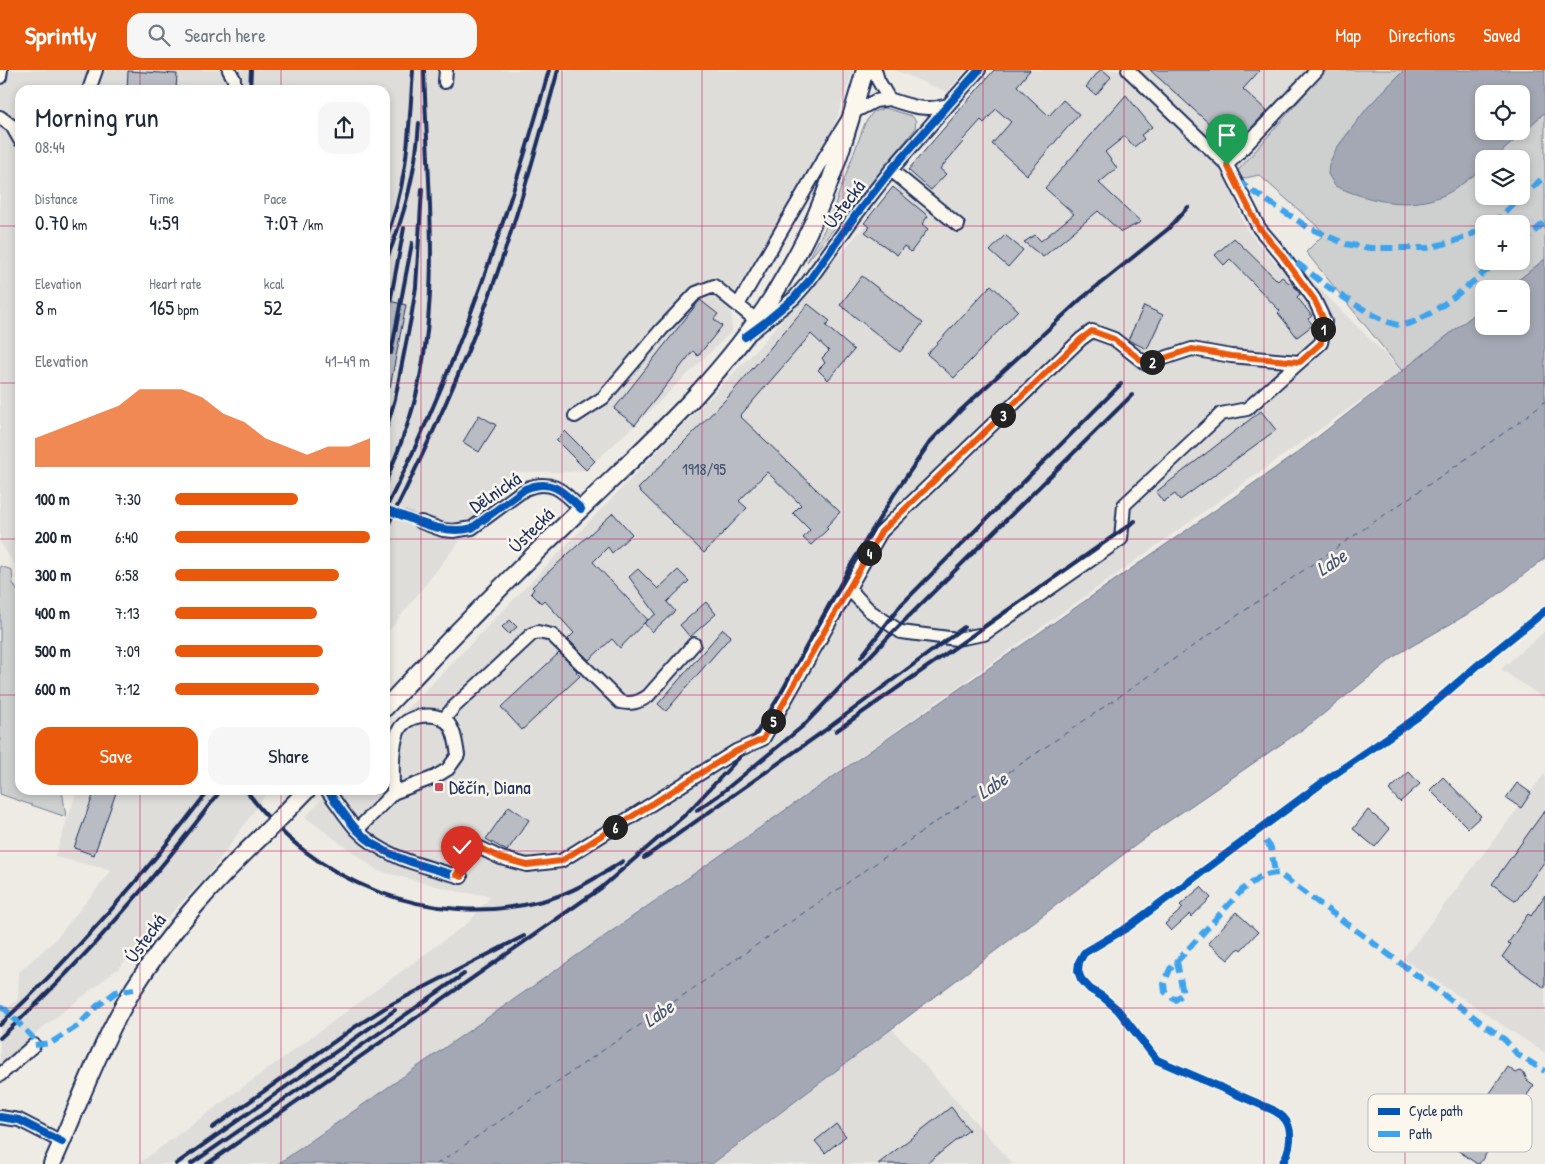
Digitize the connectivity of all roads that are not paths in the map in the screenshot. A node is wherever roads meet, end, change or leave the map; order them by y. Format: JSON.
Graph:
{"nodes":[{"id":1,"x":1,"y":70,"type":"edge"},
{"id":2,"x":96,"y":70,"type":"edge"},
{"id":3,"x":229,"y":70,"type":"edge"},
{"id":4,"x":865,"y":70,"type":"edge"},
{"id":5,"x":876,"y":70,"type":"edge"},
{"id":6,"x":979,"y":70,"type":"edge"},
{"id":7,"x":1128,"y":70,"type":"edge"},
{"id":8,"x":1317,"y":70,"type":"edge"},
{"id":9,"x":0,"y":77,"type":"edge"},
{"id":10,"x":91,"y":85,"type":"edge"},
{"id":11,"x":234,"y":85,"type":"edge"},
{"id":12,"x":889,"y":99,"type":"junction"},
{"id":13,"x":948,"y":105,"type":"junction"},
{"id":14,"x":852,"y":113,"type":"junction"},
{"id":15,"x":0,"y":116,"type":"edge"},
{"id":16,"x":15,"y":131,"type":"edge"},
{"id":17,"x":1227,"y":165,"type":"junction"},
{"id":18,"x":891,"y":170,"type":"junction"},
{"id":19,"x":958,"y":225,"type":"dead end"},
{"id":20,"x":738,"y":305,"type":"junction"},
{"id":21,"x":756,"y":320,"type":"junction"},
{"id":22,"x":745,"y":337,"type":"junction"},
{"id":23,"x":1300,"y":362,"type":"junction"},
{"id":24,"x":575,"y":416,"type":"dead end"},
{"id":25,"x":581,"y":509,"type":"junction"},
{"id":26,"x":421,"y":522,"type":"tunnel mouth"},
{"id":27,"x":849,"y":589,"type":"junction"},
{"id":28,"x":694,"y":644,"type":"dead end"},
{"id":29,"x":390,"y":703,"type":"edge"},
{"id":30,"x":443,"y":720,"type":"junction"},
{"id":31,"x":392,"y":793,"type":"junction"},
{"id":32,"x":302,"y":795,"type":"edge"},
{"id":33,"x":331,"y":795,"type":"edge"},
{"id":34,"x":357,"y":830,"type":"junction"},
{"id":35,"x":34,"y":1045,"type":"dead end"},
{"id":36,"x":0,"y":1076,"type":"edge"},
{"id":37,"x":0,"y":1117,"type":"edge"},
{"id":38,"x":62,"y":1142,"type":"junction"},
{"id":39,"x":52,"y":1164,"type":"edge"}],
"edges":[{"from":1,"to":9,"type":"street"},
{"from":2,"to":10,"type":"street"},
{"from":3,"to":11,"type":"street"},
{"from":4,"to":14,"type":"main road","name":"Ústecká"},
{"from":5,"to":12,"type":"street"},
{"from":6,"to":13,"type":"street","name":"Ústecká"},
{"from":7,"to":17,"type":"street"},
{"from":8,"to":17,"type":"street"},
{"from":12,"to":13,"type":"street"},
{"from":12,"to":14,"type":"street"},
{"from":13,"to":18,"type":"street","name":"Ústecká"},
{"from":14,"to":20,"type":"street"},
{"from":14,"to":21,"type":"main road","name":"Ústecká"},
{"from":15,"to":16,"type":"street"},
{"from":17,"to":23,"type":"street"},
{"from":18,"to":19,"type":"street"},
{"from":18,"to":22,"type":"street","name":"Ústecká"},
{"from":20,"to":21,"type":"street"},
{"from":20,"to":24,"type":"street"},
{"from":21,"to":22,"type":"main road","name":"Ústecká"},
{"from":22,"to":25,"type":"main road","name":"Ústecká"},
{"from":23,"to":27,"type":"street"},
{"from":23,"to":27,"type":"street"},
{"from":25,"to":26,"type":"street","name":"Dělnická"},
{"from":25,"to":29,"type":"main road","name":"Ústecká"},
{"from":27,"to":34,"type":"street"},
{"from":28,"to":30,"type":"street"},
{"from":30,"to":31,"type":"street"},
{"from":30,"to":31,"type":"street"},
{"from":31,"to":34,"type":"street"},
{"from":32,"to":38,"type":"main road","name":"Ústecká","bridge":true},
{"from":33,"to":34,"type":"street"},
{"from":35,"to":36,"type":"street"},
{"from":37,"to":38,"type":"street"},
{"from":38,"to":39,"type":"main road","name":"Ústecká"}]}
